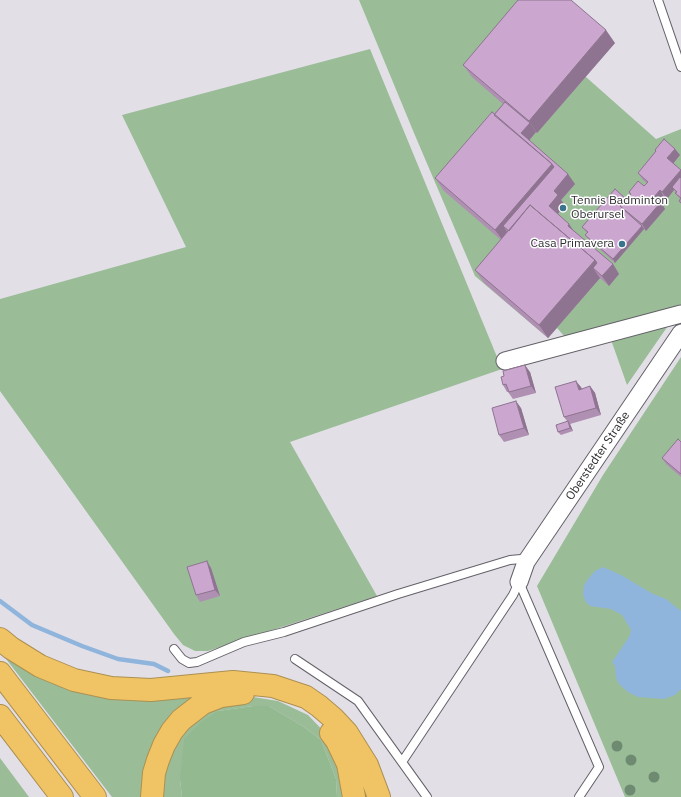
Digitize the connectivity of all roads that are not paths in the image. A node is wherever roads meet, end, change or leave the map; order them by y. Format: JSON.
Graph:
{"nodes":[{"id":1,"x":658,"y":0,"type":"edge"},
{"id":2,"x":681,"y":67,"type":"edge"},
{"id":3,"x":681,"y":314,"type":"edge"},
{"id":4,"x":681,"y":333,"type":"edge"},
{"id":5,"x":505,"y":361,"type":"dead end"},
{"id":6,"x":526,"y":562,"type":"junction"},
{"id":7,"x":519,"y":582,"type":"junction"},
{"id":8,"x":0,"y":639,"type":"edge"},
{"id":9,"x":174,"y":649,"type":"dead end"},
{"id":10,"x":295,"y":659,"type":"dead end"},
{"id":11,"x":0,"y":673,"type":"edge"},
{"id":12,"x":0,"y":716,"type":"edge"},
{"id":13,"x":402,"y":762,"type":"junction"},
{"id":14,"x":62,"y":797,"type":"edge"},
{"id":15,"x":95,"y":797,"type":"edge"},
{"id":16,"x":152,"y":797,"type":"edge"},
{"id":17,"x":354,"y":797,"type":"edge"},
{"id":18,"x":379,"y":797,"type":"edge"},
{"id":19,"x":427,"y":797,"type":"edge"},
{"id":20,"x":579,"y":797,"type":"edge"}],
"edges":[{"from":1,"to":2,"type":"lane"},
{"from":3,"to":5,"type":"street"},
{"from":4,"to":6,"type":"street","name":"Oberstedter Straße"},
{"from":6,"to":7,"type":"street","name":"Oberstedter Straße"},
{"from":6,"to":9,"type":"lane"},
{"from":7,"to":13,"type":"lane"},
{"from":7,"to":20,"type":"lane"},
{"from":8,"to":18,"type":"highway"},
{"from":10,"to":13,"type":"lane"},
{"from":11,"to":15,"type":"highway"},
{"from":12,"to":14,"type":"highway"},
{"from":13,"to":19,"type":"lane"},
{"from":16,"to":17,"type":"highway"}]}
